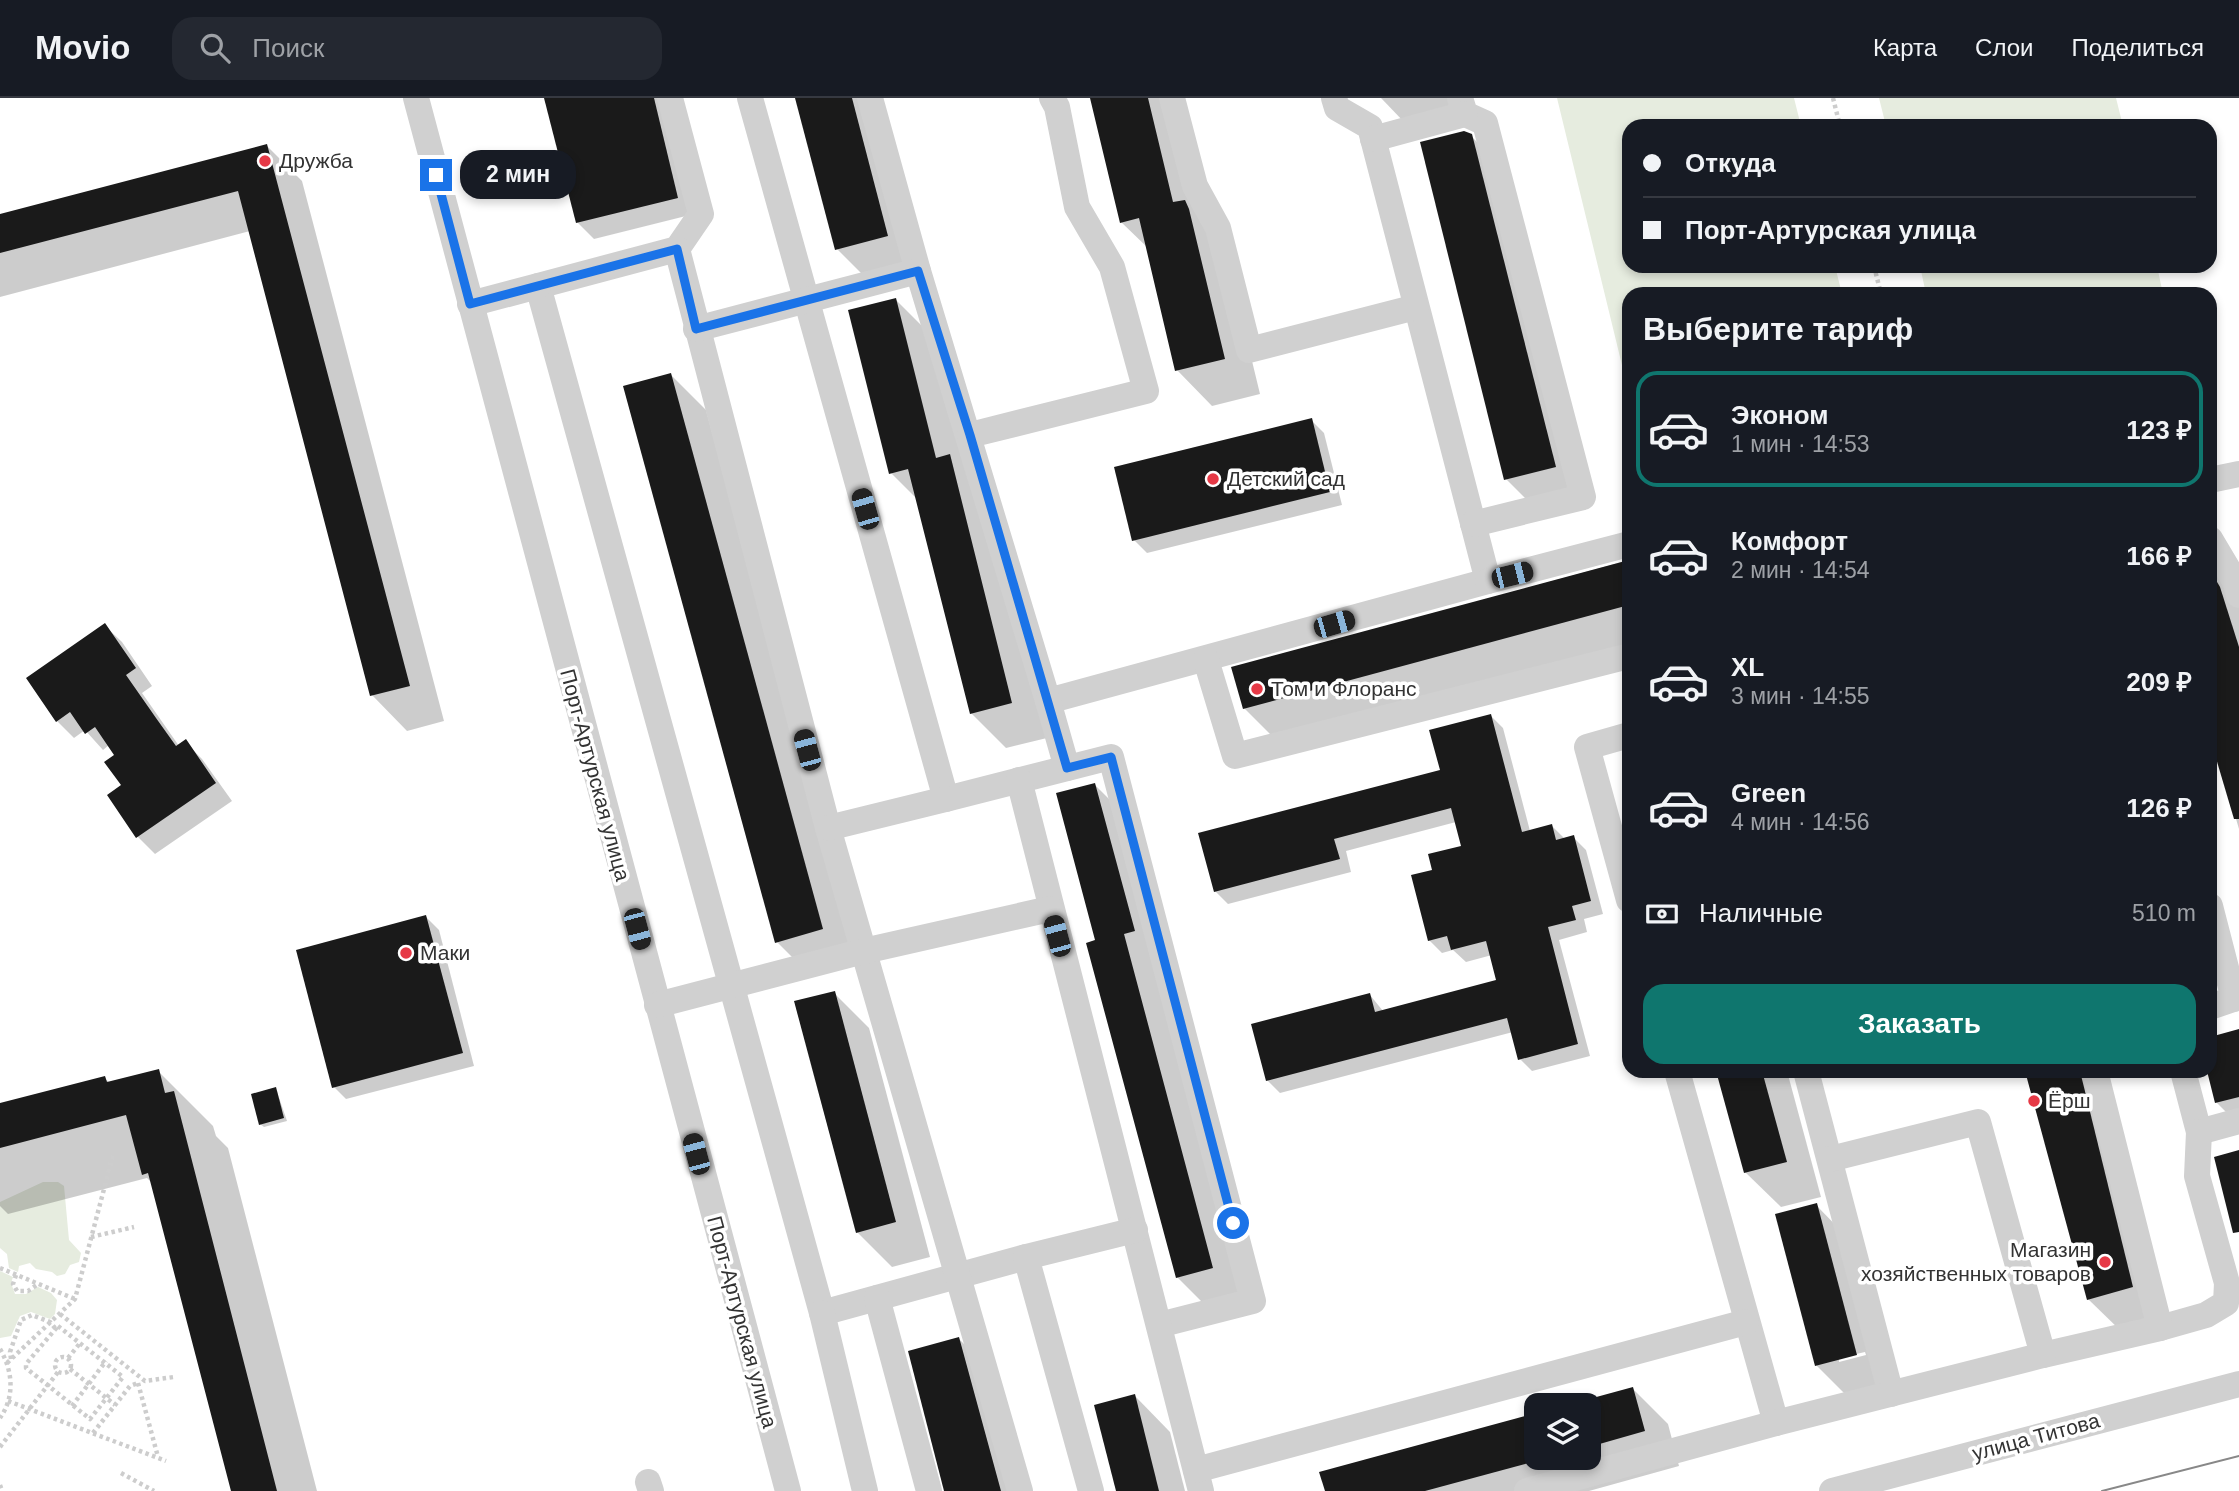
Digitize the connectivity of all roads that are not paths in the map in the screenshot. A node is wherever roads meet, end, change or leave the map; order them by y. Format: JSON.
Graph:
{"nodes":[{"id":1,"x":416,"y":98,"type":"edge"},
{"id":2,"x":670,"y":98,"type":"edge"},
{"id":3,"x":750,"y":98,"type":"edge"},
{"id":4,"x":870,"y":98,"type":"edge"},
{"id":5,"x":1052,"y":98,"type":"edge"},
{"id":6,"x":1172,"y":98,"type":"edge"},
{"id":7,"x":1334,"y":98,"type":"edge"},
{"id":8,"x":1463,"y":106,"type":"edge"},
{"id":9,"x":1373,"y":139,"type":"junction"},
{"id":10,"x":677,"y":249,"type":"junction"},
{"id":11,"x":918,"y":271,"type":"junction"},
{"id":12,"x":538,"y":286,"type":"junction"},
{"id":13,"x":806,"y":298,"type":"junction"},
{"id":14,"x":470,"y":304,"type":"junction"},
{"id":15,"x":1416,"y":307,"type":"junction"},
{"id":16,"x":696,"y":329,"type":"junction"},
{"id":17,"x":970,"y":435,"type":"junction"},
{"id":18,"x":2239,"y":474,"type":"edge"},
{"id":19,"x":2217,"y":479,"type":"edge"},
{"id":20,"x":1474,"y":524,"type":"junction"},
{"id":21,"x":1622,"y":546,"type":"edge"},
{"id":22,"x":2217,"y":551,"type":"edge"},
{"id":23,"x":1488,"y":581,"type":"junction"},
{"id":24,"x":2239,"y":595,"type":"edge"},
{"id":25,"x":1622,"y":658,"type":"edge"},
{"id":26,"x":1206,"y":660,"type":"junction"},
{"id":27,"x":1048,"y":701,"type":"junction"},
{"id":28,"x":1622,"y":738,"type":"edge"},
{"id":29,"x":1067,"y":768,"type":"junction"},
{"id":30,"x":1018,"y":780,"type":"junction"},
{"id":31,"x":946,"y":799,"type":"junction"},
{"id":32,"x":828,"y":828,"type":"junction"},
{"id":33,"x":1622,"y":874,"type":"edge"},
{"id":34,"x":1050,"y":909,"type":"junction"},
{"id":35,"x":2217,"y":943,"type":"edge"},
{"id":36,"x":863,"y":951,"type":"junction"},
{"id":37,"x":732,"y":985,"type":"junction"},
{"id":38,"x":2228,"y":1001,"type":"edge"},
{"id":39,"x":657,"y":1004,"type":"junction"},
{"id":40,"x":1679,"y":1078,"type":"edge"},
{"id":41,"x":1808,"y":1078,"type":"edge"},
{"id":42,"x":2097,"y":1078,"type":"edge"},
{"id":43,"x":2185,"y":1078,"type":"edge"},
{"id":44,"x":2239,"y":1121,"type":"edge"},
{"id":45,"x":2199,"y":1132,"type":"junction"},
{"id":46,"x":1830,"y":1159,"type":"junction"},
{"id":47,"x":1135,"y":1230,"type":"junction"},
{"id":48,"x":1026,"y":1257,"type":"junction"},
{"id":49,"x":2231,"y":1267,"type":"edge"},
{"id":50,"x":957,"y":1276,"type":"junction"},
{"id":51,"x":877,"y":1298,"type":"junction"},
{"id":52,"x":822,"y":1313,"type":"junction"},
{"id":53,"x":1746,"y":1322,"type":"junction"},
{"id":54,"x":1158,"y":1325,"type":"junction"},
{"id":55,"x":2160,"y":1328,"type":"junction"},
{"id":56,"x":2043,"y":1355,"type":"junction"},
{"id":57,"x":2239,"y":1384,"type":"edge"},
{"id":58,"x":1891,"y":1394,"type":"junction"},
{"id":59,"x":1776,"y":1423,"type":"junction"},
{"id":60,"x":1198,"y":1481,"type":"edge"},
{"id":61,"x":788,"y":1491,"type":"edge"},
{"id":62,"x":865,"y":1491,"type":"edge"},
{"id":63,"x":929,"y":1491,"type":"edge"},
{"id":64,"x":1020,"y":1491,"type":"edge"},
{"id":65,"x":1091,"y":1491,"type":"edge"},
{"id":66,"x":1527,"y":1491,"type":"edge"},
{"id":67,"x":1832,"y":1491,"type":"edge"}],
"edges":[{"from":1,"to":14,"type":"street","name":"Порт-Артурская улица"},
{"from":2,"to":10,"type":"street"},
{"from":3,"to":13,"type":"street"},
{"from":4,"to":11,"type":"street"},
{"from":5,"to":17,"type":"street"},
{"from":6,"to":15,"type":"street"},
{"from":7,"to":9,"type":"street"},
{"from":8,"to":9,"type":"street"},
{"from":8,"to":20,"type":"street"},
{"from":9,"to":15,"type":"street"},
{"from":10,"to":12,"type":"street"},
{"from":10,"to":16,"type":"street"},
{"from":11,"to":13,"type":"street"},
{"from":11,"to":17,"type":"street"},
{"from":12,"to":14,"type":"street"},
{"from":12,"to":37,"type":"street"},
{"from":13,"to":16,"type":"street"},
{"from":13,"to":31,"type":"street"},
{"from":14,"to":39,"type":"street","name":"Порт-Артурская улица"},
{"from":15,"to":20,"type":"street"},
{"from":16,"to":32,"type":"street"},
{"from":17,"to":27,"type":"street"},
{"from":18,"to":19,"type":"street"},
{"from":20,"to":23,"type":"street"},
{"from":21,"to":23,"type":"street"},
{"from":22,"to":24,"type":"street"},
{"from":23,"to":26,"type":"street"},
{"from":25,"to":26,"type":"street"},
{"from":26,"to":27,"type":"street"},
{"from":27,"to":29,"type":"street"},
{"from":28,"to":33,"type":"street"},
{"from":29,"to":30,"type":"street"},
{"from":29,"to":54,"type":"street"},
{"from":30,"to":31,"type":"street"},
{"from":30,"to":34,"type":"street"},
{"from":31,"to":32,"type":"street"},
{"from":32,"to":36,"type":"street"},
{"from":34,"to":36,"type":"street"},
{"from":34,"to":47,"type":"street"},
{"from":35,"to":38,"type":"street"},
{"from":36,"to":37,"type":"street"},
{"from":36,"to":50,"type":"street"},
{"from":37,"to":39,"type":"street"},
{"from":37,"to":52,"type":"street"},
{"from":39,"to":61,"type":"street","name":"Порт-Артурская улица"},
{"from":40,"to":53,"type":"street"},
{"from":41,"to":46,"type":"street"},
{"from":42,"to":55,"type":"street"},
{"from":43,"to":45,"type":"street"},
{"from":44,"to":45,"type":"street"},
{"from":45,"to":49,"type":"street"},
{"from":46,"to":56,"type":"street"},
{"from":46,"to":58,"type":"street"},
{"from":47,"to":48,"type":"street"},
{"from":47,"to":54,"type":"street"},
{"from":48,"to":50,"type":"street"},
{"from":48,"to":65,"type":"street"},
{"from":49,"to":55,"type":"street"},
{"from":50,"to":51,"type":"street"},
{"from":50,"to":64,"type":"street"},
{"from":51,"to":52,"type":"street"},
{"from":51,"to":63,"type":"street"},
{"from":52,"to":62,"type":"street"},
{"from":53,"to":59,"type":"street"},
{"from":53,"to":60,"type":"street"},
{"from":54,"to":60,"type":"street"},
{"from":55,"to":56,"type":"street"},
{"from":56,"to":58,"type":"street"},
{"from":57,"to":67,"type":"street","name":"улица Титова"},
{"from":58,"to":59,"type":"street"},
{"from":59,"to":66,"type":"street"}]}
